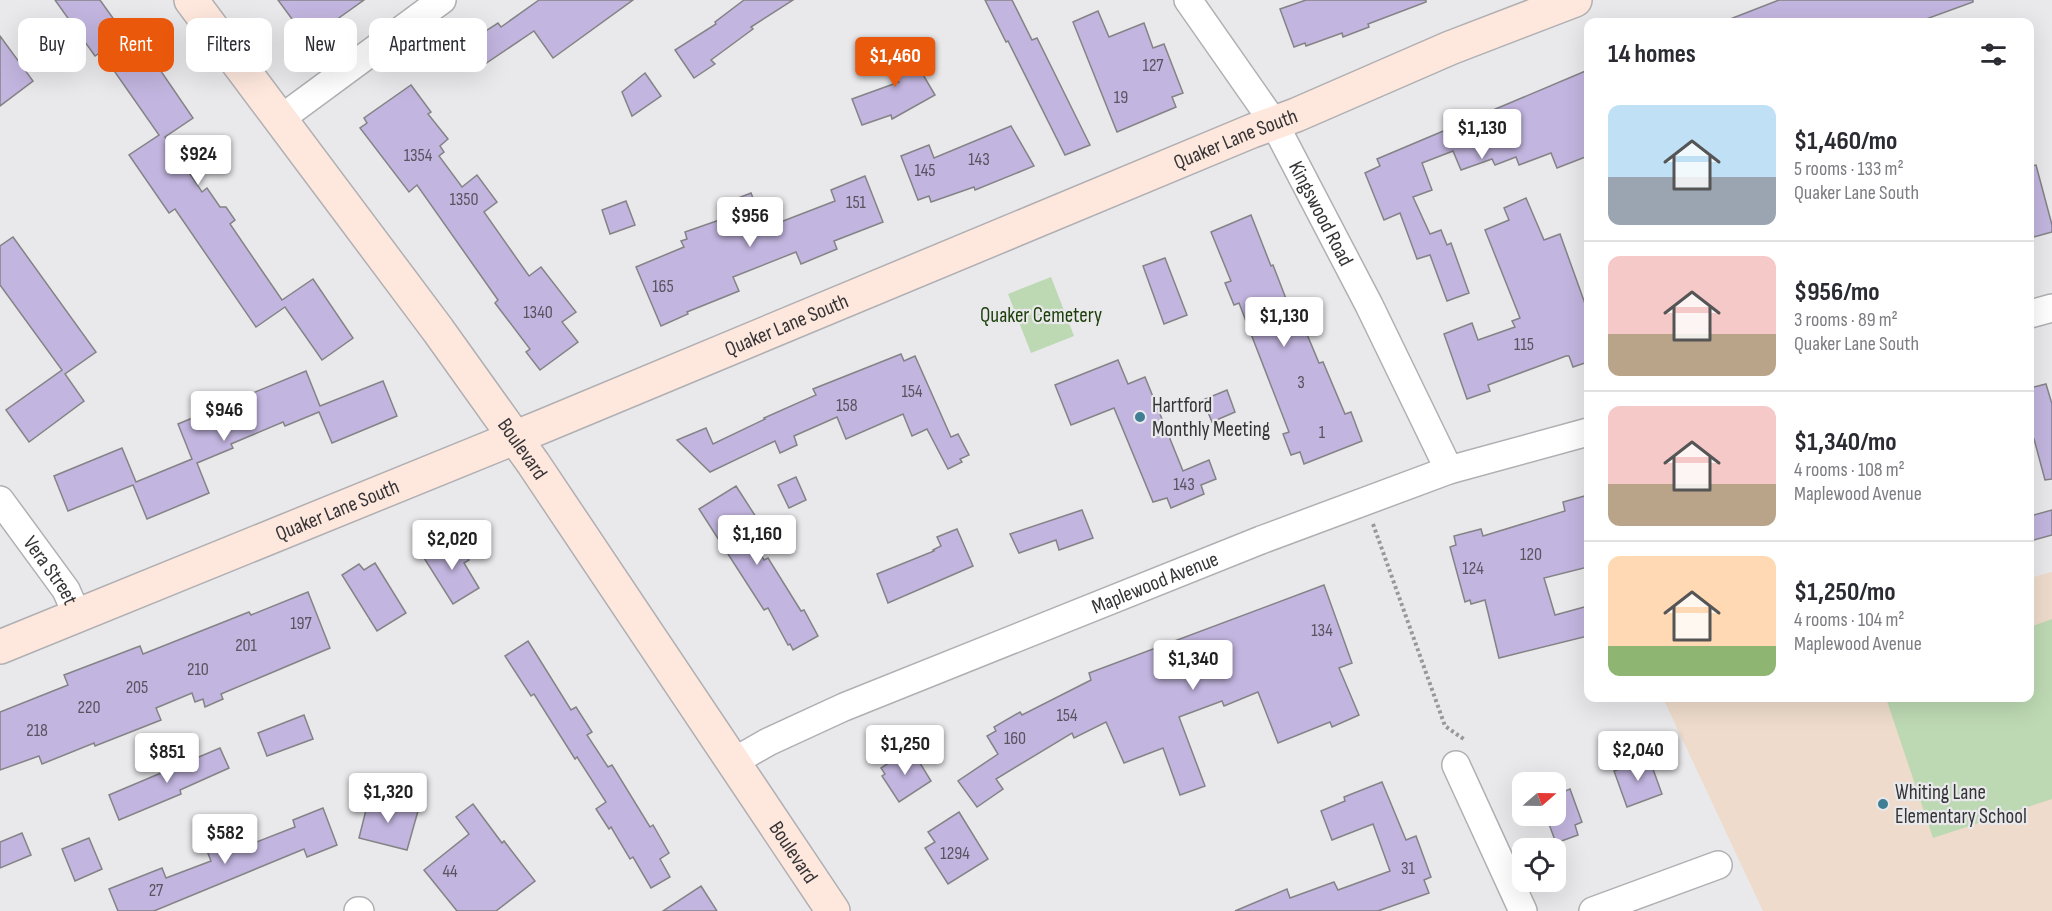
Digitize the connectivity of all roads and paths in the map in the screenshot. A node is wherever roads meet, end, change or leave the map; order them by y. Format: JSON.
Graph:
{"nodes":[{"id":1,"x":191,"y":0,"type":"edge"},
{"id":2,"x":442,"y":0,"type":"edge"},
{"id":3,"x":1188,"y":0,"type":"edge"},
{"id":4,"x":1575,"y":0,"type":"edge"},
{"id":5,"x":279,"y":120,"type":"junction"},
{"id":6,"x":1274,"y":123,"type":"junction"},
{"id":7,"x":2052,"y":308,"type":"edge"},
{"id":8,"x":2034,"y":313,"type":"edge"},
{"id":9,"x":1584,"y":433,"type":"edge"},
{"id":10,"x":514,"y":437,"type":"junction"},
{"id":11,"x":1449,"y":470,"type":"junction"},
{"id":12,"x":0,"y":500,"type":"edge"},
{"id":13,"x":1365,"y":501,"type":"junction"},
{"id":14,"x":77,"y":615,"type":"junction"},
{"id":15,"x":0,"y":647,"type":"edge"},
{"id":16,"x":1463,"y":755,"type":"joint"},
{"id":17,"x":733,"y":762,"type":"junction"},
{"id":18,"x":1718,"y":865,"type":"dead end"},
{"id":19,"x":833,"y":911,"type":"edge"},
{"id":20,"x":1523,"y":911,"type":"edge"},
{"id":21,"x":1593,"y":911,"type":"edge"}],
"edges":[{"from":1,"to":5,"type":"main road","name":"Boulevard"},
{"from":2,"to":5,"type":"street"},
{"from":3,"to":6,"type":"street","name":"Kingswood Road"},
{"from":4,"to":6,"type":"main road","name":"Quaker Lane South"},
{"from":5,"to":10,"type":"main road","name":"Boulevard"},
{"from":6,"to":10,"type":"main road","name":"Quaker Lane South"},
{"from":6,"to":11,"type":"street","name":"Kingswood Road"},
{"from":7,"to":8,"type":"street"},
{"from":9,"to":11,"type":"street","name":"Maplewood Avenue"},
{"from":10,"to":14,"type":"main road","name":"Quaker Lane South"},
{"from":10,"to":17,"type":"main road","name":"Boulevard"},
{"from":11,"to":13,"type":"street","name":"Maplewood Avenue"},
{"from":12,"to":14,"type":"street","name":"Vera Street"},
{"from":13,"to":16,"type":"path"},
{"from":13,"to":17,"type":"street","name":"Maplewood Avenue"},
{"from":14,"to":15,"type":"main road","name":"Quaker Lane South"},
{"from":16,"to":20,"type":"street"},
{"from":17,"to":19,"type":"main road","name":"Boulevard"},
{"from":18,"to":21,"type":"street"}]}
